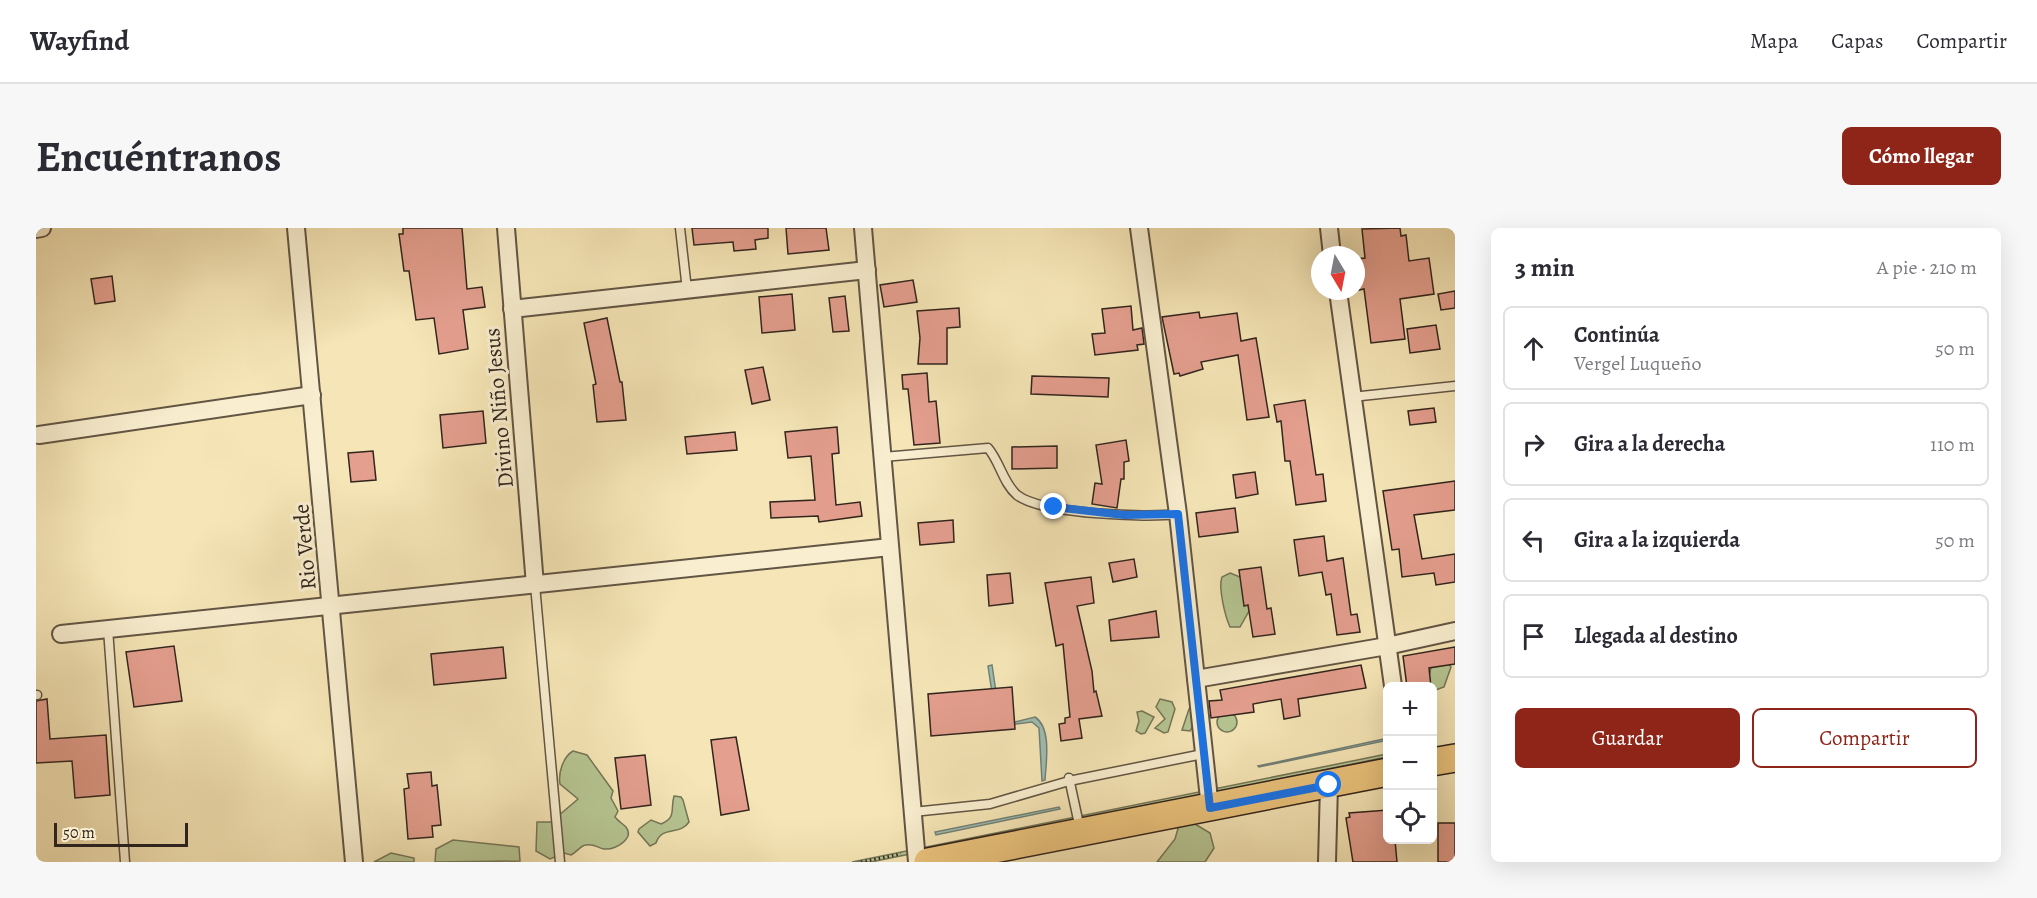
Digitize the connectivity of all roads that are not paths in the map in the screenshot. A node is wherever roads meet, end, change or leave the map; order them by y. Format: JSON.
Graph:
{"nodes":[{"id":1,"x":42,"y":228,"type":"edge"},
{"id":2,"x":296,"y":228,"type":"edge"},
{"id":3,"x":506,"y":228,"type":"edge"},
{"id":4,"x":680,"y":228,"type":"edge"},
{"id":5,"x":863,"y":228,"type":"edge"},
{"id":6,"x":1139,"y":228,"type":"edge"},
{"id":7,"x":1329,"y":228,"type":"edge"},
{"id":8,"x":36,"y":229,"type":"edge"},
{"id":9,"x":1331,"y":246,"type":"edge"},
{"id":10,"x":867,"y":270,"type":"junction"},
{"id":11,"x":687,"y":290,"type":"junction"},
{"id":12,"x":1339,"y":300,"type":"edge"},
{"id":13,"x":512,"y":309,"type":"junction"},
{"id":14,"x":1455,"y":386,"type":"edge"},
{"id":15,"x":312,"y":395,"type":"junction"},
{"id":16,"x":1352,"y":397,"type":"junction"},
{"id":17,"x":39,"y":435,"type":"dead end"},
{"id":18,"x":883,"y":457,"type":"junction"},
{"id":19,"x":1178,"y":514,"type":"junction"},
{"id":20,"x":890,"y":547,"type":"junction"},
{"id":21,"x":535,"y":585,"type":"junction"},
{"id":22,"x":332,"y":606,"type":"junction"},
{"id":23,"x":108,"y":629,"type":"junction"},
{"id":24,"x":1455,"y":631,"type":"edge"},
{"id":25,"x":62,"y":634,"type":"dead end"},
{"id":26,"x":1387,"y":646,"type":"junction"},
{"id":27,"x":1196,"y":679,"type":"junction"},
{"id":28,"x":1392,"y":682,"type":"edge"},
{"id":29,"x":1203,"y":754,"type":"junction"},
{"id":30,"x":1455,"y":758,"type":"edge"},
{"id":31,"x":1437,"y":761,"type":"edge"},
{"id":32,"x":1383,"y":773,"type":"edge"},
{"id":33,"x":1069,"y":779,"type":"junction"},
{"id":34,"x":1329,"y":785,"type":"junction"},
{"id":35,"x":1210,"y":808,"type":"junction"},
{"id":36,"x":913,"y":812,"type":"junction"},
{"id":37,"x":1080,"y":833,"type":"junction"},
{"id":38,"x":125,"y":862,"type":"edge"},
{"id":39,"x":354,"y":862,"type":"edge"},
{"id":40,"x":560,"y":862,"type":"edge"},
{"id":41,"x":928,"y":862,"type":"edge"},
{"id":42,"x":1327,"y":862,"type":"edge"}],
"edges":[{"from":1,"to":8,"type":"street"},
{"from":2,"to":15,"type":"street","name":"Rio Verde"},
{"from":3,"to":13,"type":"street","name":"Divino Niño Jesus"},
{"from":4,"to":11,"type":"lane"},
{"from":5,"to":10,"type":"street"},
{"from":6,"to":19,"type":"street"},
{"from":7,"to":9,"type":"street"},
{"from":10,"to":11,"type":"street"},
{"from":10,"to":18,"type":"street"},
{"from":11,"to":13,"type":"street"},
{"from":12,"to":16,"type":"street"},
{"from":13,"to":21,"type":"street","name":"Divino Niño Jesus"},
{"from":14,"to":16,"type":"lane"},
{"from":15,"to":17,"type":"street"},
{"from":15,"to":22,"type":"street","name":"Rio Verde"},
{"from":16,"to":26,"type":"street"},
{"from":18,"to":19,"type":"lane"},
{"from":18,"to":20,"type":"street"},
{"from":19,"to":27,"type":"street"},
{"from":20,"to":21,"type":"street"},
{"from":20,"to":36,"type":"street"},
{"from":21,"to":22,"type":"street"},
{"from":21,"to":40,"type":"lane"},
{"from":22,"to":23,"type":"street"},
{"from":22,"to":39,"type":"street","name":"Rio Verde"},
{"from":23,"to":25,"type":"street"},
{"from":23,"to":38,"type":"lane"},
{"from":24,"to":26,"type":"street"},
{"from":26,"to":27,"type":"street"},
{"from":26,"to":28,"type":"street"},
{"from":27,"to":29,"type":"street"},
{"from":29,"to":33,"type":"lane"},
{"from":29,"to":35,"type":"street"},
{"from":30,"to":31,"type":"main road"},
{"from":32,"to":34,"type":"main road"},
{"from":33,"to":36,"type":"lane"},
{"from":33,"to":37,"type":"lane"},
{"from":34,"to":35,"type":"main road"},
{"from":34,"to":42,"type":"street"},
{"from":35,"to":37,"type":"main road"},
{"from":36,"to":41,"type":"street"},
{"from":37,"to":41,"type":"main road"}]}
